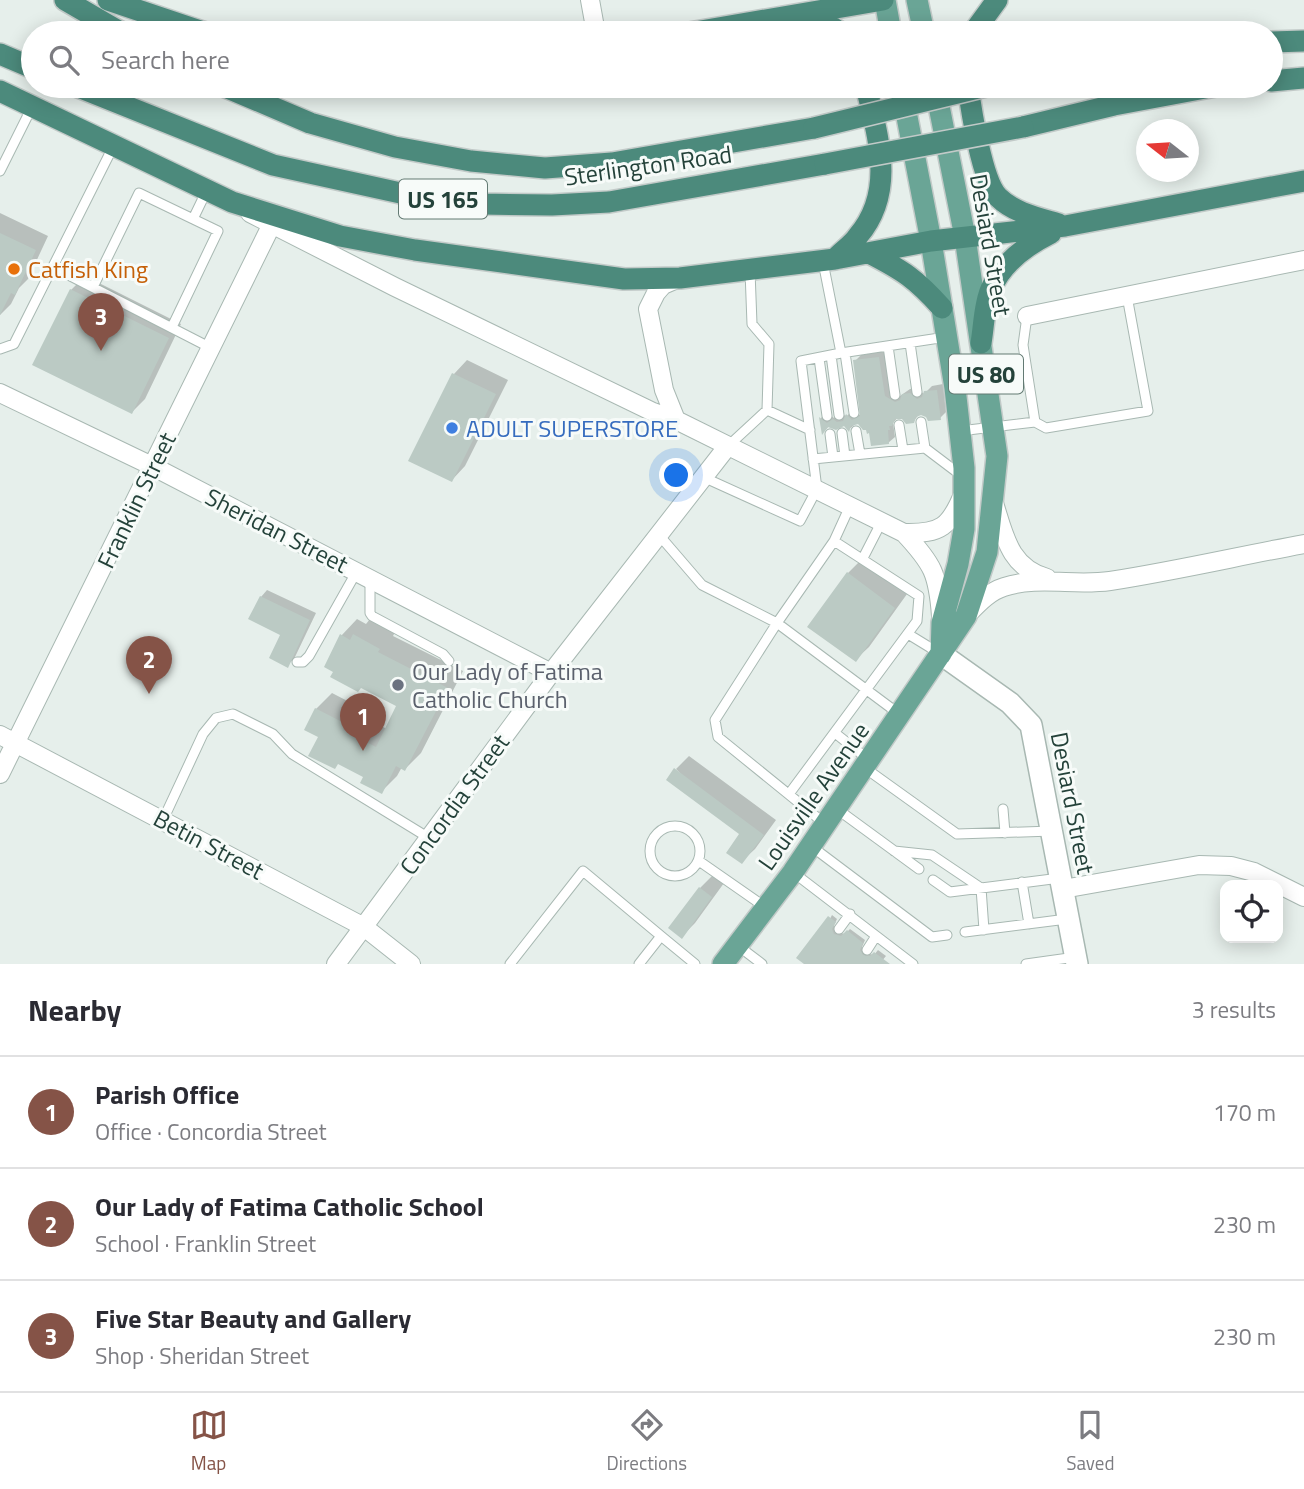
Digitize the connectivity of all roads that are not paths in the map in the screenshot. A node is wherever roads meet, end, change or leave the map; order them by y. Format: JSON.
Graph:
{"nodes":[{"id":1,"x":65,"y":0,"type":"edge"},
{"id":2,"x":108,"y":0,"type":"edge"},
{"id":3,"x":590,"y":0,"type":"edge"},
{"id":4,"x":884,"y":0,"type":"edge"},
{"id":5,"x":917,"y":0,"type":"edge"},
{"id":6,"x":998,"y":0,"type":"edge"},
{"id":7,"x":826,"y":6,"type":"edge"},
{"id":8,"x":795,"y":12,"type":"junction"},
{"id":9,"x":101,"y":21,"type":"edge"},
{"id":10,"x":170,"y":21,"type":"edge"},
{"id":11,"x":594,"y":21,"type":"edge"},
{"id":12,"x":750,"y":21,"type":"edge"},
{"id":13,"x":819,"y":21,"type":"edge"},
{"id":14,"x":888,"y":21,"type":"edge"},
{"id":15,"x":921,"y":21,"type":"edge"},
{"id":16,"x":982,"y":21,"type":"edge"},
{"id":17,"x":1304,"y":41,"type":"edge"},
{"id":18,"x":1283,"y":42,"type":"edge"},
{"id":19,"x":0,"y":54,"type":"edge"},
{"id":20,"x":21,"y":63,"type":"edge"},
{"id":21,"x":1304,"y":78,"type":"edge"},
{"id":22,"x":1283,"y":80,"type":"edge"},
{"id":23,"x":0,"y":91,"type":"edge"},
{"id":24,"x":106,"y":98,"type":"edge"},
{"id":25,"x":252,"y":98,"type":"edge"},
{"id":26,"x":869,"y":98,"type":"edge"},
{"id":27,"x":903,"y":98,"type":"edge"},
{"id":28,"x":937,"y":98,"type":"edge"},
{"id":29,"x":937,"y":98,"type":"edge"},
{"id":30,"x":969,"y":98,"type":"edge"},
{"id":31,"x":1152,"y":98,"type":"edge"},
{"id":32,"x":32,"y":106,"type":"junction"},
{"id":33,"x":114,"y":145,"type":"junction"},
{"id":34,"x":0,"y":171,"type":"edge"},
{"id":35,"x":1304,"y":181,"type":"edge"},
{"id":36,"x":207,"y":190,"type":"junction"},
{"id":37,"x":232,"y":202,"type":"junction"},
{"id":38,"x":193,"y":219,"type":"junction"},
{"id":39,"x":271,"y":226,"type":"junction"},
{"id":40,"x":1065,"y":226,"type":"junction"},
{"id":41,"x":965,"y":237,"type":"junction"},
{"id":42,"x":931,"y":241,"type":"junction"},
{"id":43,"x":869,"y":253,"type":"junction"},
{"id":44,"x":829,"y":259,"type":"junction"},
{"id":45,"x":1304,"y":260,"type":"edge"},
{"id":46,"x":53,"y":267,"type":"junction"},
{"id":47,"x":750,"y":269,"type":"junction"},
{"id":48,"x":680,"y":278,"type":"junction"},
{"id":49,"x":624,"y":279,"type":"junction"},
{"id":50,"x":93,"y":287,"type":"junction"},
{"id":51,"x":1127,"y":296,"type":"junction"},
{"id":52,"x":942,"y":308,"type":"junction"},
{"id":53,"x":649,"y":309,"type":"junction"},
{"id":54,"x":1027,"y":316,"type":"joint"},
{"id":55,"x":172,"y":327,"type":"junction"},
{"id":56,"x":947,"y":337,"type":"junction"},
{"id":57,"x":910,"y":343,"type":"junction"},
{"id":58,"x":981,"y":343,"type":"junction"},
{"id":59,"x":888,"y":346,"type":"junction"},
{"id":60,"x":211,"y":348,"type":"junction"},
{"id":61,"x":0,"y":349,"type":"edge"},
{"id":62,"x":839,"y":354,"type":"junction"},
{"id":63,"x":819,"y":358,"type":"junction"},
{"id":64,"x":917,"y":392,"type":"dead end"},
{"id":65,"x":0,"y":393,"type":"edge"},
{"id":66,"x":895,"y":395,"type":"dead end"},
{"id":67,"x":767,"y":410,"type":"junction"},
{"id":68,"x":854,"y":413,"type":"dead end"},
{"id":69,"x":839,"y":415,"type":"dead end"},
{"id":70,"x":827,"y":416,"type":"dead end"},
{"id":71,"x":676,"y":420,"type":"junction"},
{"id":72,"x":921,"y":422,"type":"dead end"},
{"id":73,"x":1035,"y":422,"type":"junction"},
{"id":74,"x":899,"y":425,"type":"dead end"},
{"id":75,"x":993,"y":427,"type":"junction"},
{"id":76,"x":810,"y":430,"type":"junction"},
{"id":77,"x":856,"y":431,"type":"dead end"},
{"id":78,"x":960,"y":432,"type":"junction"},
{"id":79,"x":842,"y":433,"type":"dead end"},
{"id":80,"x":830,"y":434,"type":"dead end"},
{"id":81,"x":727,"y":447,"type":"junction"},
{"id":82,"x":925,"y":448,"type":"junction"},
{"id":83,"x":903,"y":450,"type":"junction"},
{"id":84,"x":860,"y":454,"type":"junction"},
{"id":85,"x":845,"y":456,"type":"junction"},
{"id":86,"x":833,"y":457,"type":"junction"},
{"id":87,"x":813,"y":459,"type":"junction"},
{"id":88,"x":152,"y":466,"type":"junction"},
{"id":89,"x":703,"y":477,"type":"junction"},
{"id":90,"x":965,"y":483,"type":"junction"},
{"id":91,"x":817,"y":489,"type":"junction"},
{"id":92,"x":993,"y":499,"type":"junction"},
{"id":93,"x":850,"y":506,"type":"junction"},
{"id":94,"x":882,"y":522,"type":"junction"},
{"id":95,"x":904,"y":533,"type":"junction"},
{"id":96,"x":659,"y":534,"type":"junction"},
{"id":97,"x":834,"y":541,"type":"junction"},
{"id":98,"x":1304,"y":544,"type":"edge"},
{"id":99,"x":863,"y":558,"type":"junction"},
{"id":100,"x":364,"y":575,"type":"junction"},
{"id":101,"x":1067,"y":583,"type":"junction"},
{"id":102,"x":966,"y":616,"type":"junction"},
{"id":103,"x":776,"y":623,"type":"junction"},
{"id":104,"x":942,"y":623,"type":"junction"},
{"id":105,"x":908,"y":634,"type":"junction"},
{"id":106,"x":941,"y":654,"type":"junction"},
{"id":107,"x":449,"y":661,"type":"dead end"},
{"id":108,"x":297,"y":663,"type":"dead end"},
{"id":109,"x":551,"y":673,"type":"junction"},
{"id":110,"x":867,"y":689,"type":"junction"},
{"id":111,"x":901,"y":715,"type":"junction"},
{"id":112,"x":835,"y":733,"type":"junction"},
{"id":113,"x":8,"y":738,"type":"edge"},
{"id":114,"x":867,"y":764,"type":"junction"},
{"id":115,"x":0,"y":774,"type":"edge"},
{"id":116,"x":789,"y":794,"type":"junction"},
{"id":117,"x":1003,"y":809,"type":"dead end"},
{"id":118,"x":831,"y":817,"type":"junction"},
{"id":119,"x":163,"y":820,"type":"junction"},
{"id":120,"x":1052,"y":831,"type":"junction"},
{"id":121,"x":1005,"y":833,"type":"junction"},
{"id":122,"x":429,"y":838,"type":"junction"},
{"id":123,"x":811,"y":846,"type":"junction"},
{"id":124,"x":894,"y":851,"type":"junction"},
{"id":125,"x":698,"y":861,"type":"junction"},
{"id":126,"x":919,"y":869,"type":"dead end"},
{"id":127,"x":793,"y":872,"type":"junction"},
{"id":128,"x":933,"y":880,"type":"dead end"},
{"id":129,"x":1022,"y":882,"type":"junction"},
{"id":130,"x":1062,"y":883,"type":"junction"},
{"id":131,"x":981,"y":888,"type":"junction"},
{"id":132,"x":1304,"y":897,"type":"edge"},
{"id":133,"x":767,"y":908,"type":"junction"},
{"id":134,"x":850,"y":914,"type":"junction"},
{"id":135,"x":1069,"y":918,"type":"junction"},
{"id":136,"x":1029,"y":924,"type":"junction"},
{"id":137,"x":364,"y":926,"type":"junction"},
{"id":138,"x":839,"y":929,"type":"dead end"},
{"id":139,"x":984,"y":930,"type":"junction"},
{"id":140,"x":965,"y":932,"type":"dead end"},
{"id":141,"x":947,"y":935,"type":"dead end"},
{"id":142,"x":661,"y":936,"type":"junction"},
{"id":143,"x":876,"y":936,"type":"junction"},
{"id":144,"x":737,"y":946,"type":"junction"},
{"id":145,"x":867,"y":950,"type":"dead end"},
{"id":146,"x":1077,"y":960,"type":"edge"},
{"id":147,"x":337,"y":964,"type":"edge"},
{"id":148,"x":411,"y":964,"type":"edge"},
{"id":149,"x":510,"y":964,"type":"edge"},
{"id":150,"x":639,"y":964,"type":"edge"},
{"id":151,"x":695,"y":964,"type":"edge"},
{"id":152,"x":723,"y":964,"type":"edge"},
{"id":153,"x":762,"y":964,"type":"edge"},
{"id":154,"x":913,"y":964,"type":"edge"},
{"id":155,"x":1026,"y":964,"type":"edge"}],
"edges":[{"from":1,"to":9,"type":"highway"},
{"from":2,"to":10,"type":"highway"},
{"from":3,"to":11,"type":"street"},
{"from":4,"to":7,"type":"highway"},
{"from":4,"to":14,"type":"main road"},
{"from":5,"to":15,"type":"main road"},
{"from":6,"to":16,"type":"highway"},
{"from":7,"to":8,"type":"highway"},
{"from":8,"to":12,"type":"highway"},
{"from":8,"to":13,"type":"highway"},
{"from":17,"to":18,"type":"highway"},
{"from":19,"to":20,"type":"highway"},
{"from":21,"to":22,"type":"highway"},
{"from":23,"to":32,"type":"highway"},
{"from":24,"to":31,"type":"highway","name":"Sterlington Road","number":"US 165","bridge":true},
{"from":25,"to":28,"type":"highway","name":"Sterlington Road","number":"US 165","bridge":true},
{"from":26,"to":44,"type":"highway"},
{"from":27,"to":42,"type":"main road","number":"US 80"},
{"from":29,"to":41,"type":"main road","name":"Desiard Street","number":"US 80"},
{"from":30,"to":40,"type":"highway"},
{"from":32,"to":33,"type":"highway"},
{"from":32,"to":34,"type":"lane"},
{"from":33,"to":36,"type":"highway"},
{"from":33,"to":46,"type":"lane"},
{"from":35,"to":40,"type":"highway"},
{"from":36,"to":37,"type":"highway"},
{"from":36,"to":38,"type":"lane"},
{"from":37,"to":39,"type":"street"},
{"from":37,"to":49,"type":"highway"},
{"from":38,"to":50,"type":"lane"},
{"from":38,"to":55,"type":"lane"},
{"from":39,"to":60,"type":"street","name":"Franklin Street"},
{"from":39,"to":71,"type":"street"},
{"from":40,"to":41,"type":"highway"},
{"from":40,"to":58,"type":"highway"},
{"from":41,"to":42,"type":"highway"},
{"from":41,"to":58,"type":"main road","name":"Desiard Street","number":"US 80"},
{"from":42,"to":43,"type":"highway"},
{"from":42,"to":52,"type":"main road","number":"US 80"},
{"from":43,"to":44,"type":"highway"},
{"from":43,"to":52,"type":"highway"},
{"from":44,"to":47,"type":"highway"},
{"from":44,"to":62,"type":"lane"},
{"from":45,"to":51,"type":"street"},
{"from":46,"to":50,"type":"lane"},
{"from":46,"to":61,"type":"lane"},
{"from":47,"to":48,"type":"highway"},
{"from":47,"to":67,"type":"lane"},
{"from":48,"to":49,"type":"highway"},
{"from":48,"to":53,"type":"street"},
{"from":49,"to":53,"type":"street"},
{"from":50,"to":55,"type":"lane"},
{"from":51,"to":54,"type":"street"},
{"from":51,"to":73,"type":"lane"},
{"from":52,"to":56,"type":"main road","number":"US 80"},
{"from":53,"to":71,"type":"street"},
{"from":54,"to":73,"type":"lane"},
{"from":55,"to":60,"type":"lane"},
{"from":56,"to":57,"type":"lane"},
{"from":56,"to":78,"type":"main road","number":"US 80"},
{"from":57,"to":59,"type":"lane"},
{"from":57,"to":64,"type":"lane"},
{"from":58,"to":75,"type":"main road","name":"Desiard Street","number":"US 80"},
{"from":59,"to":62,"type":"lane"},
{"from":59,"to":66,"type":"lane"},
{"from":60,"to":88,"type":"street","name":"Franklin Street"},
{"from":62,"to":63,"type":"lane"},
{"from":62,"to":68,"type":"lane"},
{"from":62,"to":69,"type":"lane"},
{"from":63,"to":70,"type":"lane"},
{"from":63,"to":76,"type":"lane"},
{"from":65,"to":88,"type":"street","name":"Sheridan Street"},
{"from":67,"to":76,"type":"lane"},
{"from":67,"to":81,"type":"lane"},
{"from":71,"to":81,"type":"street"},
{"from":72,"to":82,"type":"lane"},
{"from":73,"to":75,"type":"lane"},
{"from":74,"to":83,"type":"lane"},
{"from":75,"to":78,"type":"lane"},
{"from":75,"to":92,"type":"main road","name":"Desiard Street","number":"US 80"},
{"from":76,"to":87,"type":"lane"},
{"from":77,"to":84,"type":"lane"},
{"from":78,"to":90,"type":"main road","number":"US 80"},
{"from":79,"to":85,"type":"lane"},
{"from":80,"to":86,"type":"lane"},
{"from":81,"to":89,"type":"street","name":"Concordia Street"},
{"from":81,"to":91,"type":"street"},
{"from":82,"to":83,"type":"lane"},
{"from":82,"to":90,"type":"lane"},
{"from":83,"to":84,"type":"lane"},
{"from":84,"to":85,"type":"lane"},
{"from":85,"to":86,"type":"lane"},
{"from":86,"to":87,"type":"lane"},
{"from":87,"to":91,"type":"lane"},
{"from":88,"to":100,"type":"street","name":"Sheridan Street"},
{"from":88,"to":113,"type":"street","name":"Franklin Street"},
{"from":89,"to":91,"type":"lane"},
{"from":89,"to":96,"type":"street","name":"Concordia Street"},
{"from":90,"to":95,"type":"street"},
{"from":90,"to":104,"type":"main road","number":"US 80"},
{"from":91,"to":93,"type":"street"},
{"from":92,"to":101,"type":"street"},
{"from":92,"to":102,"type":"main road","name":"Desiard Street","number":"US 80"},
{"from":93,"to":94,"type":"street"},
{"from":93,"to":97,"type":"lane"},
{"from":94,"to":95,"type":"street"},
{"from":94,"to":99,"type":"lane"},
{"from":95,"to":104,"type":"street"},
{"from":96,"to":103,"type":"lane"},
{"from":96,"to":109,"type":"street","name":"Concordia Street"},
{"from":97,"to":99,"type":"lane"},
{"from":97,"to":103,"type":"lane"},
{"from":98,"to":101,"type":"street"},
{"from":99,"to":105,"type":"lane"},
{"from":100,"to":107,"type":"lane"},
{"from":100,"to":108,"type":"lane"},
{"from":100,"to":109,"type":"street","name":"Sheridan Street"},
{"from":101,"to":102,"type":"street"},
{"from":102,"to":106,"type":"main road","name":"Desiard Street","number":"US 80"},
{"from":103,"to":110,"type":"lane"},
{"from":103,"to":116,"type":"lane"},
{"from":104,"to":106,"type":"main road","number":"US 80"},
{"from":105,"to":106,"type":"lane"},
{"from":105,"to":110,"type":"lane"},
{"from":106,"to":111,"type":"main road","name":"Louisville Avenue","number":"US 80"},
{"from":106,"to":120,"type":"street","name":"Desiard Street"},
{"from":109,"to":122,"type":"street","name":"Concordia Street"},
{"from":110,"to":111,"type":"lane"},
{"from":110,"to":112,"type":"lane"},
{"from":111,"to":114,"type":"main road","name":"Louisville Avenue","number":"US 80"},
{"from":112,"to":114,"type":"lane"},
{"from":112,"to":116,"type":"lane"},
{"from":113,"to":115,"type":"street","name":"Franklin Street"},
{"from":113,"to":119,"type":"street","name":"Betin Street"},
{"from":114,"to":118,"type":"main road","name":"Louisville Avenue","number":"US 80"},
{"from":114,"to":121,"type":"lane"},
{"from":116,"to":118,"type":"lane"},
{"from":117,"to":121,"type":"lane"},
{"from":118,"to":123,"type":"main road","name":"Louisville Avenue","number":"US 80"},
{"from":118,"to":124,"type":"lane"},
{"from":119,"to":122,"type":"lane"},
{"from":119,"to":137,"type":"street","name":"Betin Street"},
{"from":120,"to":121,"type":"lane"},
{"from":120,"to":130,"type":"street","name":"Desiard Street"},
{"from":122,"to":137,"type":"street","name":"Concordia Street"},
{"from":123,"to":127,"type":"main road","name":"Louisville Avenue","number":"US 80"},
{"from":123,"to":141,"type":"lane"},
{"from":124,"to":126,"type":"lane"},
{"from":124,"to":131,"type":"lane"},
{"from":125,"to":125,"type":"lane"},
{"from":125,"to":133,"type":"lane"},
{"from":127,"to":133,"type":"main road","name":"Louisville Avenue","number":"US 80"},
{"from":127,"to":134,"type":"lane"},
{"from":128,"to":131,"type":"lane"},
{"from":129,"to":130,"type":"lane"},
{"from":129,"to":131,"type":"lane"},
{"from":129,"to":136,"type":"lane"},
{"from":130,"to":132,"type":"street"},
{"from":130,"to":135,"type":"street","name":"Desiard Street"},
{"from":131,"to":139,"type":"lane"},
{"from":133,"to":144,"type":"main road","name":"Louisville Avenue","number":"US 80"},
{"from":134,"to":138,"type":"lane"},
{"from":134,"to":143,"type":"lane"},
{"from":135,"to":136,"type":"lane"},
{"from":135,"to":146,"type":"street","name":"Desiard Street"},
{"from":136,"to":139,"type":"lane"},
{"from":137,"to":147,"type":"street","name":"Concordia Street"},
{"from":137,"to":148,"type":"street","name":"Betin Street"},
{"from":139,"to":140,"type":"lane"},
{"from":142,"to":149,"type":"lane"},
{"from":142,"to":150,"type":"lane"},
{"from":142,"to":151,"type":"lane"},
{"from":143,"to":145,"type":"lane"},
{"from":143,"to":154,"type":"lane"},
{"from":144,"to":152,"type":"main road","name":"Louisville Avenue","number":"US 80"},
{"from":144,"to":153,"type":"lane"},
{"from":146,"to":155,"type":"lane"}]}
